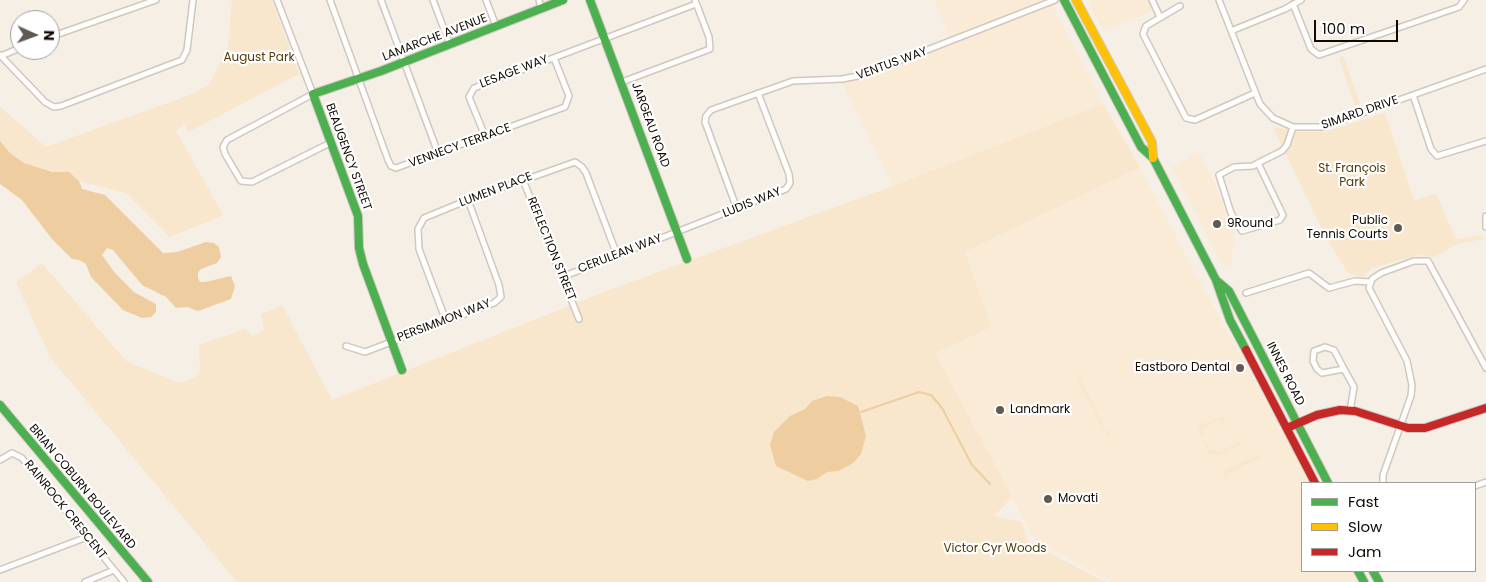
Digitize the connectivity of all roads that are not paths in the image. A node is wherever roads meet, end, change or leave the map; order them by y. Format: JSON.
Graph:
{"nodes":[{"id":1,"x":156,"y":0,"type":"edge"},
{"id":2,"x":193,"y":0,"type":"edge"},
{"id":3,"x":277,"y":0,"type":"edge"},
{"id":4,"x":330,"y":0,"type":"edge"},
{"id":5,"x":381,"y":0,"type":"edge"},
{"id":6,"x":433,"y":0,"type":"edge"},
{"id":7,"x":486,"y":0,"type":"edge"},
{"id":8,"x":563,"y":0,"type":"edge"},
{"id":9,"x":590,"y":0,"type":"edge"},
{"id":10,"x":1055,"y":0,"type":"edge"},
{"id":11,"x":1064,"y":0,"type":"edge"},
{"id":12,"x":1076,"y":0,"type":"edge"},
{"id":13,"x":1152,"y":0,"type":"edge"},
{"id":14,"x":1219,"y":0,"type":"edge"},
{"id":15,"x":1301,"y":0,"type":"edge"},
{"id":16,"x":1464,"y":0,"type":"edge"},
{"id":17,"x":695,"y":2,"type":"edge"},
{"id":18,"x":540,"y":4,"type":"edge"},
{"id":19,"x":1293,"y":4,"type":"junction"},
{"id":20,"x":1180,"y":6,"type":"dead end"},
{"id":21,"x":1160,"y":17,"type":"junction"},
{"id":22,"x":496,"y":26,"type":"junction"},
{"id":23,"x":1231,"y":31,"type":"junction"},
{"id":24,"x":60,"y":33,"type":"edge"},
{"id":25,"x":604,"y":39,"type":"junction"},
{"id":26,"x":450,"y":44,"type":"junction"},
{"id":27,"x":0,"y":56,"type":"edge"},
{"id":28,"x":554,"y":58,"type":"junction"},
{"id":29,"x":404,"y":62,"type":"junction"},
{"id":30,"x":1486,"y":69,"type":"edge"},
{"id":31,"x":358,"y":79,"type":"junction"},
{"id":32,"x":622,"y":82,"type":"junction"},
{"id":33,"x":1256,"y":92,"type":"junction"},
{"id":34,"x":758,"y":93,"type":"junction"},
{"id":35,"x":313,"y":94,"type":"junction"},
{"id":36,"x":1413,"y":95,"type":"junction"},
{"id":37,"x":1293,"y":127,"type":"junction"},
{"id":38,"x":485,"y":136,"type":"junction"},
{"id":39,"x":1486,"y":141,"type":"edge"},
{"id":40,"x":330,"y":143,"type":"junction"},
{"id":41,"x":438,"y":153,"type":"junction"},
{"id":42,"x":1152,"y":158,"type":"junction"},
{"id":43,"x":1258,"y":163,"type":"junction"},
{"id":44,"x":523,"y":180,"type":"junction"},
{"id":45,"x":468,"y":200,"type":"junction"},
{"id":46,"x":737,"y":209,"type":"junction"},
{"id":47,"x":1486,"y":216,"type":"edge"},
{"id":48,"x":1486,"y":227,"type":"edge"},
{"id":49,"x":678,"y":232,"type":"junction"},
{"id":50,"x":617,"y":255,"type":"junction"},
{"id":51,"x":688,"y":259,"type":"dead end"},
{"id":52,"x":562,"y":277,"type":"junction"},
{"id":53,"x":1216,"y":280,"type":"junction"},
{"id":54,"x":1370,"y":282,"type":"junction"},
{"id":55,"x":1246,"y":293,"type":"dead end"},
{"id":56,"x":578,"y":319,"type":"dead end"},
{"id":57,"x":446,"y":321,"type":"junction"},
{"id":58,"x":392,"y":341,"type":"junction"},
{"id":59,"x":346,"y":346,"type":"dead end"},
{"id":60,"x":1486,"y":368,"type":"edge"},
{"id":61,"x":1344,"y":369,"type":"junction"},
{"id":62,"x":402,"y":370,"type":"dead end"},
{"id":63,"x":0,"y":405,"type":"edge"},
{"id":64,"x":1486,"y":408,"type":"edge"},
{"id":65,"x":1350,"y":410,"type":"junction"},
{"id":66,"x":1298,"y":424,"type":"junction"},
{"id":67,"x":1400,"y":426,"type":"junction"},
{"id":68,"x":1287,"y":428,"type":"junction"},
{"id":69,"x":0,"y":460,"type":"edge"},
{"id":70,"x":1314,"y":482,"type":"edge"},
{"id":71,"x":1327,"y":482,"type":"edge"},
{"id":72,"x":1383,"y":482,"type":"edge"},
{"id":73,"x":87,"y":537,"type":"junction"},
{"id":74,"x":0,"y":570,"type":"edge"},
{"id":75,"x":114,"y":570,"type":"junction"},
{"id":76,"x":84,"y":582,"type":"edge"},
{"id":77,"x":124,"y":582,"type":"edge"},
{"id":78,"x":148,"y":582,"type":"edge"}],
"edges":[{"from":1,"to":24,"type":"street"},
{"from":2,"to":27,"type":"street"},
{"from":3,"to":35,"type":"street"},
{"from":4,"to":31,"type":"street"},
{"from":5,"to":29,"type":"street"},
{"from":6,"to":26,"type":"street"},
{"from":7,"to":22,"type":"street"},
{"from":8,"to":18,"type":"main road","name":"LAMARCHE AVENUE"},
{"from":9,"to":25,"type":"main road","name":"JARGEAU ROAD"},
{"from":10,"to":34,"type":"street","name":"VENTUS WAY"},
{"from":11,"to":42,"type":"main road","name":"INNES ROAD"},
{"from":12,"to":42,"type":"main road","name":"INNES ROAD"},
{"from":13,"to":21,"type":"street"},
{"from":14,"to":23,"type":"street","name":"SIMARD DRIVE"},
{"from":15,"to":19,"type":"street"},
{"from":16,"to":19,"type":"street"},
{"from":17,"to":25,"type":"street","name":"LESAGE WAY"},
{"from":17,"to":32,"type":"street"},
{"from":18,"to":22,"type":"main road","name":"LAMARCHE AVENUE"},
{"from":19,"to":23,"type":"street"},
{"from":20,"to":21,"type":"street"},
{"from":21,"to":33,"type":"street"},
{"from":22,"to":26,"type":"main road","name":"LAMARCHE AVENUE"},
{"from":23,"to":33,"type":"street","name":"SIMARD DRIVE"},
{"from":25,"to":28,"type":"street","name":"LESAGE WAY"},
{"from":25,"to":32,"type":"main road","name":"JARGEAU ROAD"},
{"from":26,"to":29,"type":"main road","name":"LAMARCHE AVENUE"},
{"from":28,"to":38,"type":"street","name":"VENNECY TERRACE"},
{"from":28,"to":38,"type":"street","name":"LESAGE WAY"},
{"from":29,"to":31,"type":"main road","name":"LAMARCHE AVENUE"},
{"from":29,"to":41,"type":"street"},
{"from":30,"to":36,"type":"street","name":"SIMARD DRIVE"},
{"from":31,"to":35,"type":"main road","name":"LAMARCHE AVENUE"},
{"from":31,"to":41,"type":"street","name":"VENNECY TERRACE"},
{"from":32,"to":49,"type":"main road","name":"JARGEAU ROAD"},
{"from":33,"to":37,"type":"street","name":"SIMARD DRIVE"},
{"from":34,"to":46,"type":"street","name":"LUDIS WAY"},
{"from":34,"to":46,"type":"street","name":"VENTUS WAY"},
{"from":35,"to":40,"type":"main road","name":"BEAUGENCY STREET"},
{"from":35,"to":40,"type":"street"},
{"from":36,"to":37,"type":"street","name":"SIMARD DRIVE"},
{"from":36,"to":39,"type":"street"},
{"from":37,"to":43,"type":"street"},
{"from":38,"to":41,"type":"street","name":"VENNECY TERRACE"},
{"from":40,"to":58,"type":"main road","name":"BEAUGENCY STREET"},
{"from":42,"to":53,"type":"main road","name":"INNES ROAD"},
{"from":43,"to":43,"type":"street"},
{"from":44,"to":45,"type":"street","name":"LUMEN PLACE"},
{"from":44,"to":50,"type":"street","name":"LUMEN PLACE"},
{"from":44,"to":52,"type":"street","name":"REFLECTION STREET"},
{"from":45,"to":57,"type":"street","name":"LUMEN PLACE"},
{"from":45,"to":57,"type":"street","name":"PERSIMMON WAY"},
{"from":46,"to":49,"type":"street","name":"LUDIS WAY"},
{"from":47,"to":48,"type":"street"},
{"from":49,"to":50,"type":"street","name":"CERULEAN WAY"},
{"from":49,"to":51,"type":"main road","name":"JARGEAU ROAD"},
{"from":50,"to":52,"type":"street","name":"CERULEAN WAY"},
{"from":52,"to":56,"type":"street","name":"REFLECTION STREET"},
{"from":53,"to":66,"type":"main road","name":"INNES ROAD"},
{"from":53,"to":68,"type":"main road","name":"INNES ROAD"},
{"from":54,"to":55,"type":"street"},
{"from":54,"to":60,"type":"street"},
{"from":54,"to":67,"type":"street"},
{"from":57,"to":58,"type":"street","name":"PERSIMMON WAY"},
{"from":58,"to":59,"type":"street","name":"PERSIMMON WAY"},
{"from":58,"to":62,"type":"main road","name":"BEAUGENCY STREET"},
{"from":61,"to":61,"type":"street"},
{"from":61,"to":65,"type":"street"},
{"from":63,"to":78,"type":"main road","name":"BRIAN COBURN BOULEVARD"},
{"from":64,"to":67,"type":"main road"},
{"from":65,"to":66,"type":"main road"},
{"from":65,"to":67,"type":"main road"},
{"from":66,"to":68,"type":"main road"},
{"from":66,"to":71,"type":"main road","name":"INNES ROAD"},
{"from":67,"to":72,"type":"street"},
{"from":68,"to":70,"type":"main road","name":"INNES ROAD"},
{"from":69,"to":73,"type":"street","name":"RAINROCK CRESCENT"},
{"from":73,"to":74,"type":"street"},
{"from":73,"to":75,"type":"street","name":"RAINROCK CRESCENT"},
{"from":75,"to":76,"type":"street"},
{"from":75,"to":77,"type":"street","name":"RAINROCK CRESCENT"}]}
